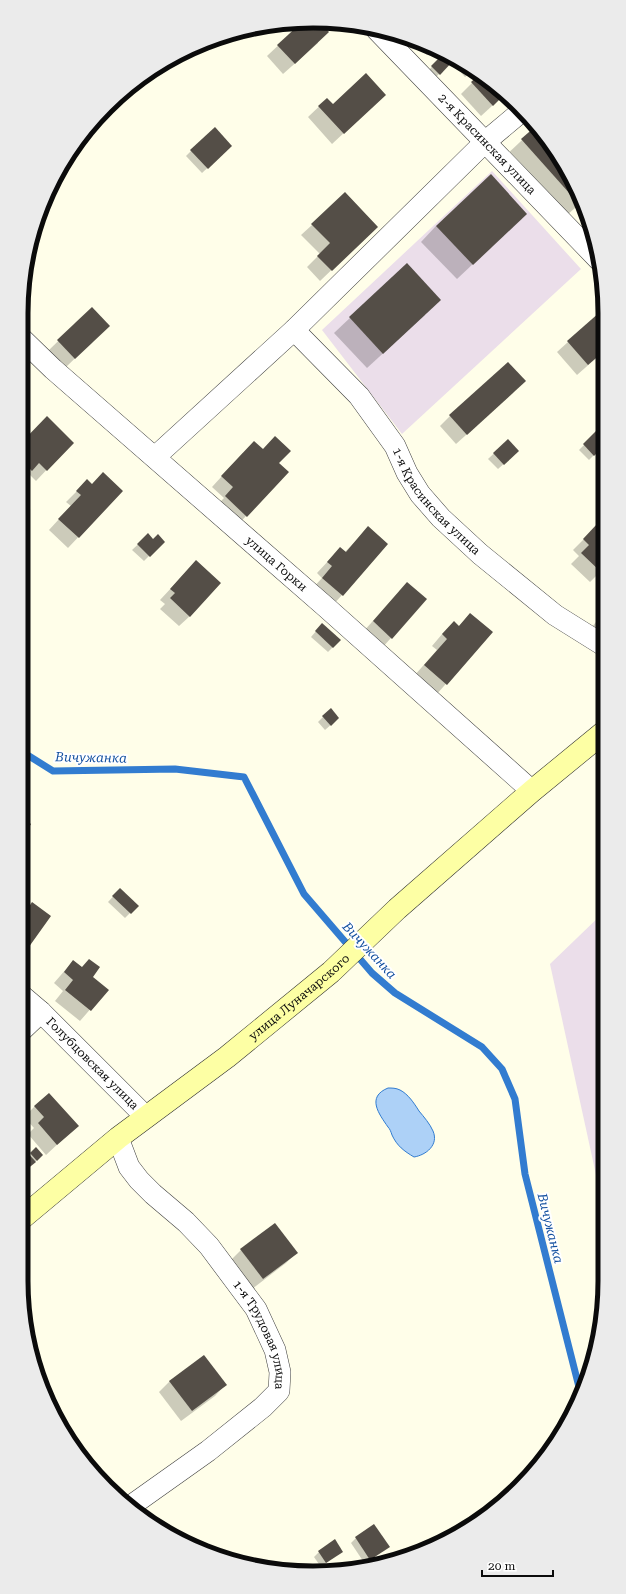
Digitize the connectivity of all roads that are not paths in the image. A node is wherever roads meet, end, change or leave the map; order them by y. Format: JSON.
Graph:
{"nodes":[{"id":1,"x":384,"y":37,"type":"edge"},
{"id":2,"x":518,"y":115,"type":"edge"},
{"id":3,"x":485,"y":142,"type":"junction"},
{"id":4,"x":592,"y":252,"type":"edge"},
{"id":5,"x":294,"y":330,"type":"junction"},
{"id":6,"x":28,"y":345,"type":"edge"},
{"id":7,"x":155,"y":457,"type":"junction"},
{"id":8,"x":598,"y":642,"type":"edge"},
{"id":9,"x":598,"y":737,"type":"edge"},
{"id":10,"x":532,"y":791,"type":"junction"},
{"id":11,"x":28,"y":1001,"type":"edge"},
{"id":12,"x":41,"y":1012,"type":"junction"},
{"id":13,"x":28,"y":1024,"type":"edge"},
{"id":14,"x":146,"y":1116,"type":"junction"},
{"id":15,"x":118,"y":1138,"type":"junction"},
{"id":16,"x":28,"y":1213,"type":"edge"},
{"id":17,"x":135,"y":1503,"type":"edge"}],
"edges":[{"from":1,"to":3,"type":"street","name":"2-я Красинская улица"},
{"from":2,"to":3,"type":"street"},
{"from":3,"to":4,"type":"street","name":"2-я Красинская улица"},
{"from":3,"to":5,"type":"street"},
{"from":5,"to":7,"type":"street"},
{"from":5,"to":8,"type":"street","name":"1-я Красинская улица"},
{"from":6,"to":7,"type":"street","name":"улица Горки"},
{"from":7,"to":10,"type":"street","name":"улица Горки"},
{"from":9,"to":10,"type":"main road","name":"улица Луначарского"},
{"from":10,"to":14,"type":"main road","name":"улица Луначарского"},
{"from":11,"to":12,"type":"street","name":"Голубцовская улица"},
{"from":12,"to":13,"type":"street"},
{"from":12,"to":14,"type":"street","name":"Голубцовская улица"},
{"from":14,"to":15,"type":"main road","name":"улица Луначарского"},
{"from":15,"to":16,"type":"main road","name":"улица Луначарского"},
{"from":15,"to":17,"type":"street","name":"1-я Трудовая улица"}]}
